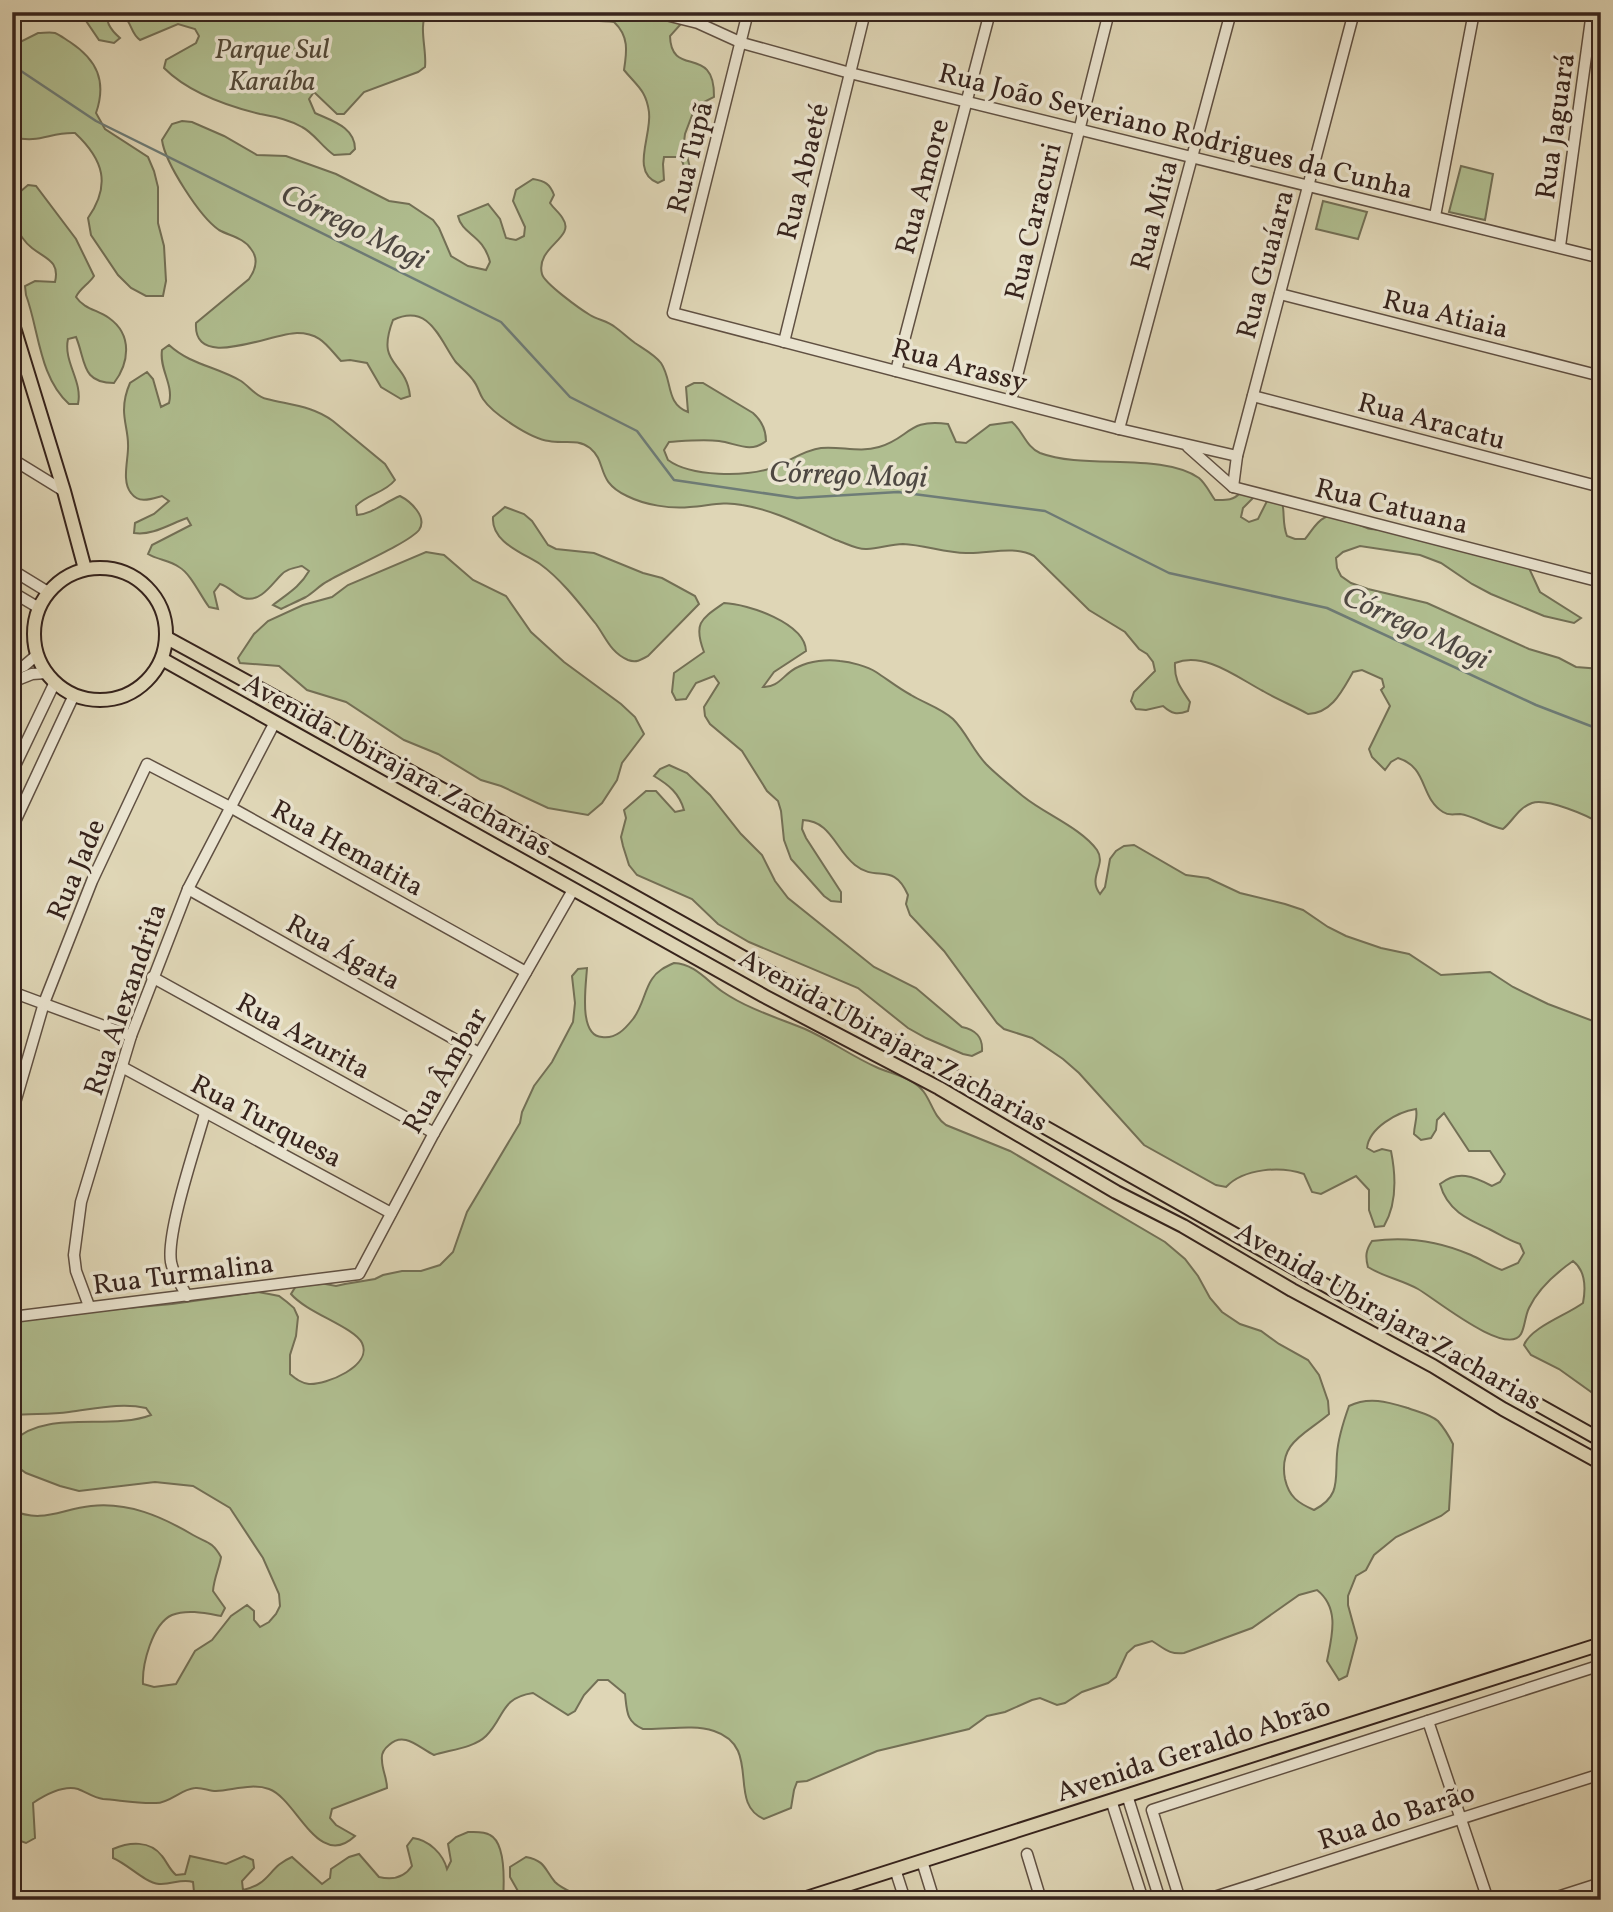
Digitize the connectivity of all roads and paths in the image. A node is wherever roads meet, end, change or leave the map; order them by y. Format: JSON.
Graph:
{"nodes":[{"id":1,"x":654,"y":12,"type":"edge"},
{"id":2,"x":685,"y":12,"type":"edge"},
{"id":3,"x":748,"y":12,"type":"edge"},
{"id":4,"x":866,"y":12,"type":"edge"},
{"id":5,"x":989,"y":12,"type":"edge"},
{"id":6,"x":1109,"y":12,"type":"edge"},
{"id":7,"x":1231,"y":12,"type":"edge"},
{"id":8,"x":1353,"y":12,"type":"edge"},
{"id":9,"x":1474,"y":12,"type":"edge"},
{"id":10,"x":1592,"y":12,"type":"edge"},
{"id":11,"x":698,"y":23,"type":"junction"},
{"id":12,"x":742,"y":43,"type":"junction"},
{"id":13,"x":850,"y":73,"type":"junction"},
{"id":14,"x":966,"y":102,"type":"junction"},
{"id":15,"x":1079,"y":130,"type":"junction"},
{"id":16,"x":1192,"y":159,"type":"junction"},
{"id":17,"x":1308,"y":186,"type":"junction"},
{"id":18,"x":1435,"y":216,"type":"junction"},
{"id":19,"x":1560,"y":246,"type":"junction"},
{"id":20,"x":1601,"y":258,"type":"edge"},
{"id":21,"x":1280,"y":294,"type":"junction"},
{"id":22,"x":673,"y":313,"type":"joint"},
{"id":23,"x":12,"y":321,"type":"edge"},
{"id":24,"x":784,"y":342,"type":"junction"},
{"id":25,"x":896,"y":371,"type":"junction"},
{"id":26,"x":1601,"y":376,"type":"edge"},
{"id":27,"x":1253,"y":397,"type":"junction"},
{"id":28,"x":1011,"y":400,"type":"junction"},
{"id":29,"x":1119,"y":429,"type":"junction"},
{"id":30,"x":1187,"y":445,"type":"junction"},
{"id":31,"x":1237,"y":456,"type":"junction"},
{"id":32,"x":12,"y":459,"type":"edge"},
{"id":33,"x":1601,"y":487,"type":"edge"},
{"id":34,"x":1233,"y":488,"type":"junction"},
{"id":35,"x":64,"y":491,"type":"junction"},
{"id":36,"x":85,"y":569,"type":"junction"},
{"id":37,"x":12,"y":570,"type":"edge"},
{"id":38,"x":1601,"y":582,"type":"edge"},
{"id":39,"x":12,"y":592,"type":"edge"},
{"id":40,"x":48,"y":592,"type":"junction"},
{"id":41,"x":39,"y":608,"type":"junction"},
{"id":42,"x":167,"y":638,"type":"junction"},
{"id":43,"x":37,"y":655,"type":"junction"},
{"id":44,"x":162,"y":659,"type":"junction"},
{"id":45,"x":12,"y":671,"type":"edge"},
{"id":46,"x":51,"y":678,"type":"junction"},
{"id":47,"x":12,"y":682,"type":"edge"},
{"id":48,"x":74,"y":695,"type":"junction"},
{"id":49,"x":275,"y":722,"type":"junction"},
{"id":50,"x":147,"y":764,"type":"joint"},
{"id":51,"x":12,"y":772,"type":"edge"},
{"id":52,"x":230,"y":807,"type":"junction"},
{"id":53,"x":12,"y":828,"type":"edge"},
{"id":54,"x":187,"y":889,"type":"junction"},
{"id":55,"x":573,"y":890,"type":"junction"},
{"id":56,"x":526,"y":972,"type":"junction"},
{"id":57,"x":152,"y":977,"type":"junction"},
{"id":58,"x":12,"y":992,"type":"edge"},
{"id":59,"x":44,"y":1003,"type":"junction"},
{"id":60,"x":131,"y":1037,"type":"junction"},
{"id":61,"x":479,"y":1053,"type":"junction"},
{"id":62,"x":122,"y":1067,"type":"junction"},
{"id":63,"x":12,"y":1113,"type":"edge"},
{"id":64,"x":205,"y":1113,"type":"junction"},
{"id":65,"x":433,"y":1133,"type":"junction"},
{"id":66,"x":391,"y":1213,"type":"junction"},
{"id":67,"x":359,"y":1274,"type":"joint"},
{"id":68,"x":187,"y":1296,"type":"junction"},
{"id":69,"x":89,"y":1306,"type":"junction"},
{"id":70,"x":12,"y":1317,"type":"edge"},
{"id":71,"x":1601,"y":1440,"type":"edge"},
{"id":72,"x":1601,"y":1463,"type":"edge"},
{"id":73,"x":1601,"y":1644,"type":"edge"},
{"id":74,"x":1601,"y":1665,"type":"edge"},
{"id":75,"x":1428,"y":1721,"type":"junction"},
{"id":76,"x":1601,"y":1774,"type":"edge"},
{"id":77,"x":1127,"y":1795,"type":"junction"},
{"id":78,"x":1111,"y":1800,"type":"junction"},
{"id":79,"x":1460,"y":1819,"type":"junction"},
{"id":80,"x":1027,"y":1854,"type":"dead end"},
{"id":81,"x":922,"y":1861,"type":"junction"},
{"id":82,"x":895,"y":1870,"type":"junction"},
{"id":83,"x":1601,"y":1883,"type":"edge"},
{"id":84,"x":800,"y":1900,"type":"edge"},
{"id":85,"x":905,"y":1900,"type":"edge"},
{"id":86,"x":934,"y":1900,"type":"edge"},
{"id":87,"x":1041,"y":1900,"type":"edge"},
{"id":88,"x":1143,"y":1900,"type":"edge"},
{"id":89,"x":1160,"y":1900,"type":"edge"},
{"id":90,"x":1180,"y":1900,"type":"edge"},
{"id":91,"x":1205,"y":1900,"type":"edge"},
{"id":92,"x":1488,"y":1900,"type":"edge"},
{"id":93,"x":1548,"y":1900,"type":"edge"}],
"edges":[{"from":1,"to":11,"type":"street"},
{"from":2,"to":11,"type":"street"},
{"from":3,"to":12,"type":"street","name":"Rua Tupã"},
{"from":4,"to":13,"type":"street","name":"Rua Abaeté"},
{"from":5,"to":14,"type":"street","name":"Rua Amore"},
{"from":6,"to":15,"type":"street","name":"Rua Caracuri"},
{"from":7,"to":16,"type":"street","name":"Rua Mita"},
{"from":8,"to":17,"type":"street","name":"Rua Guaíara"},
{"from":9,"to":18,"type":"street"},
{"from":10,"to":19,"type":"street","name":"Rua Jaguará"},
{"from":11,"to":12,"type":"street","name":"Rua João Severiano Rodrigues da Cunha"},
{"from":12,"to":13,"type":"street","name":"Rua João Severiano Rodrigues da Cunha"},
{"from":12,"to":22,"type":"street","name":"Rua Tupã"},
{"from":13,"to":14,"type":"street","name":"Rua João Severiano Rodrigues da Cunha"},
{"from":13,"to":24,"type":"street","name":"Rua Abaeté"},
{"from":14,"to":15,"type":"street","name":"Rua João Severiano Rodrigues da Cunha"},
{"from":14,"to":25,"type":"street","name":"Rua Amore"},
{"from":15,"to":16,"type":"street","name":"Rua João Severiano Rodrigues da Cunha"},
{"from":15,"to":28,"type":"street","name":"Rua Caracuri"},
{"from":16,"to":17,"type":"street","name":"Rua João Severiano Rodrigues da Cunha"},
{"from":16,"to":29,"type":"street","name":"Rua Mita"},
{"from":17,"to":18,"type":"street","name":"Rua João Severiano Rodrigues da Cunha"},
{"from":17,"to":21,"type":"street","name":"Rua Guaíara"},
{"from":18,"to":19,"type":"street","name":"Rua João Severiano Rodrigues da Cunha"},
{"from":19,"to":20,"type":"street","name":"Rua João Severiano Rodrigues da Cunha"},
{"from":21,"to":26,"type":"street","name":"Rua Atiaia"},
{"from":21,"to":27,"type":"street","name":"Rua Guaíara"},
{"from":22,"to":24,"type":"street","name":"Rua Arassy"},
{"from":23,"to":35,"type":"main road"},
{"from":24,"to":25,"type":"street","name":"Rua Arassy"},
{"from":25,"to":28,"type":"street","name":"Rua Arassy"},
{"from":27,"to":31,"type":"street","name":"Rua Guaíara"},
{"from":27,"to":33,"type":"street","name":"Rua Aracatu"},
{"from":28,"to":29,"type":"street","name":"Rua Arassy"},
{"from":29,"to":30,"type":"street","name":"Rua Arassy"},
{"from":30,"to":31,"type":"street","name":"Rua Arassy"},
{"from":30,"to":34,"type":"street","name":"Rua Catuana"},
{"from":31,"to":34,"type":"street","name":"Rua Guaíara"},
{"from":32,"to":35,"type":"street"},
{"from":34,"to":38,"type":"street","name":"Rua Catuana"},
{"from":35,"to":36,"type":"main road"},
{"from":36,"to":40,"type":"main road"},
{"from":36,"to":42,"type":"main road"},
{"from":37,"to":40,"type":"street"},
{"from":39,"to":41,"type":"street"},
{"from":40,"to":41,"type":"main road"},
{"from":41,"to":43,"type":"main road"},
{"from":42,"to":44,"type":"main road"},
{"from":42,"to":71,"type":"main road","name":"Avenida Ubirajara Zacharias"},
{"from":43,"to":45,"type":"street"},
{"from":43,"to":46,"type":"main road"},
{"from":44,"to":48,"type":"main road"},
{"from":44,"to":49,"type":"main road","name":"Avenida Ubirajara Zacharias"},
{"from":46,"to":47,"type":"street"},
{"from":46,"to":48,"type":"main road"},
{"from":46,"to":51,"type":"street"},
{"from":48,"to":53,"type":"street"},
{"from":49,"to":52,"type":"street","name":"Rua Alexandrita"},
{"from":49,"to":55,"type":"main road","name":"Avenida Ubirajara Zacharias"},
{"from":50,"to":52,"type":"street","name":"Rua Hematita"},
{"from":50,"to":59,"type":"street","name":"Rua Jade"},
{"from":52,"to":54,"type":"street","name":"Rua Alexandrita"},
{"from":52,"to":56,"type":"street","name":"Rua Hematita"},
{"from":54,"to":57,"type":"street","name":"Rua Alexandrita"},
{"from":54,"to":61,"type":"street","name":"Rua Ágata"},
{"from":55,"to":56,"type":"street","name":"Rua Âmbar"},
{"from":55,"to":72,"type":"main road","name":"Avenida Ubirajara Zacharias"},
{"from":56,"to":61,"type":"street","name":"Rua Âmbar"},
{"from":57,"to":60,"type":"street","name":"Rua Alexandrita"},
{"from":57,"to":65,"type":"street","name":"Rua Azurita"},
{"from":58,"to":59,"type":"street"},
{"from":59,"to":60,"type":"street"},
{"from":59,"to":63,"type":"street","name":"Rua Jade"},
{"from":60,"to":62,"type":"street","name":"Rua Alexandrita"},
{"from":61,"to":65,"type":"street","name":"Rua Âmbar"},
{"from":62,"to":64,"type":"street","name":"Rua Turquesa"},
{"from":62,"to":69,"type":"street","name":"Rua Alexandrita"},
{"from":64,"to":66,"type":"street","name":"Rua Turquesa"},
{"from":64,"to":68,"type":"street"},
{"from":65,"to":66,"type":"street","name":"Rua Âmbar"},
{"from":66,"to":67,"type":"street","name":"Rua Âmbar"},
{"from":67,"to":68,"type":"street","name":"Rua Turmalina"},
{"from":68,"to":69,"type":"street","name":"Rua Turmalina"},
{"from":69,"to":70,"type":"street","name":"Rua Turmalina"},
{"from":73,"to":77,"type":"main road","name":"Avenida Geraldo Abrão"},
{"from":74,"to":75,"type":"street"},
{"from":75,"to":79,"type":"street"},
{"from":75,"to":90,"type":"street"},
{"from":76,"to":79,"type":"street","name":"Rua do Barão"},
{"from":77,"to":78,"type":"main road","name":"Avenida Geraldo Abrão"},
{"from":77,"to":89,"type":"street"},
{"from":78,"to":81,"type":"main road","name":"Avenida Geraldo Abrão"},
{"from":78,"to":88,"type":"street"},
{"from":79,"to":91,"type":"street","name":"Rua do Barão"},
{"from":79,"to":92,"type":"street"},
{"from":80,"to":87,"type":"street"},
{"from":81,"to":82,"type":"main road","name":"Avenida Geraldo Abrão"},
{"from":81,"to":86,"type":"street"},
{"from":82,"to":84,"type":"main road","name":"Avenida Geraldo Abrão"},
{"from":82,"to":85,"type":"street"},
{"from":83,"to":93,"type":"street"}]}
